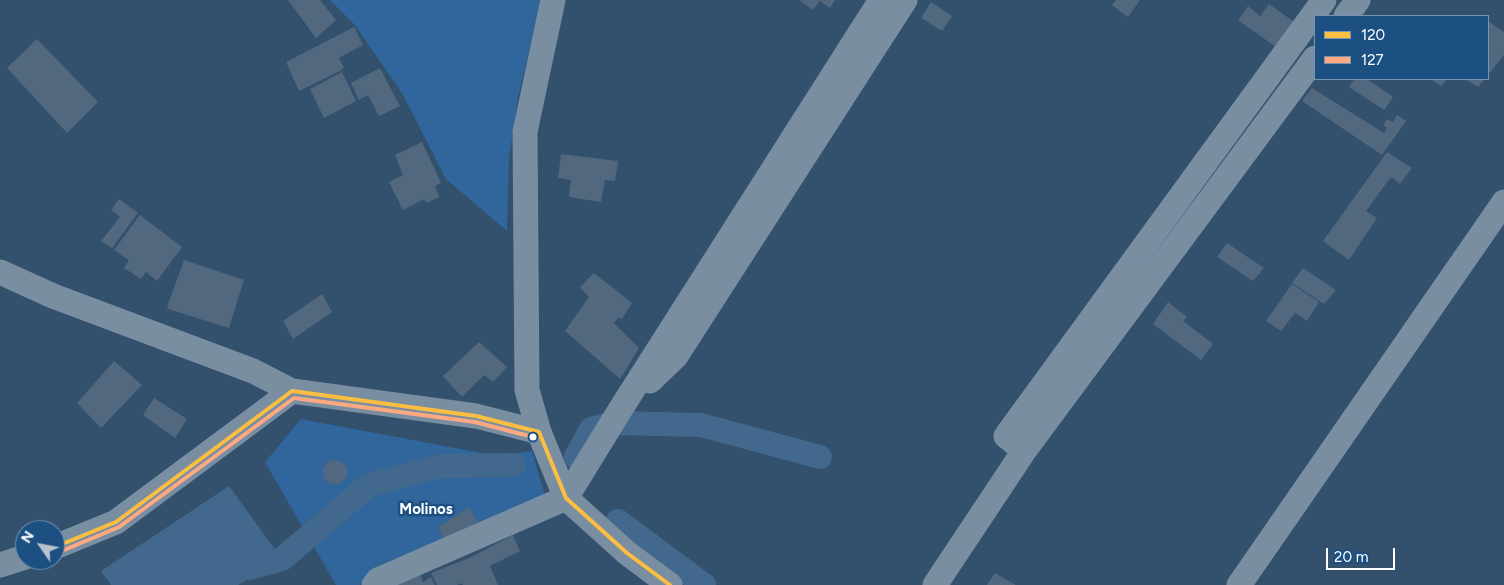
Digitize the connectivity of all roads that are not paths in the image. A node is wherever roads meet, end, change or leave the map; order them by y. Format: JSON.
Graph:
{"nodes":[{"id":1,"x":553,"y":0,"type":"edge"},
{"id":2,"x":881,"y":0,"type":"edge"},
{"id":3,"x":905,"y":0,"type":"edge"},
{"id":4,"x":1324,"y":0,"type":"edge"},
{"id":5,"x":1358,"y":0,"type":"edge"},
{"id":6,"x":1347,"y":15,"type":"edge"},
{"id":7,"x":1314,"y":59,"type":"edge"},
{"id":8,"x":1504,"y":202,"type":"edge"},
{"id":9,"x":0,"y":272,"type":"edge"},
{"id":10,"x":292,"y":391,"type":"junction"},
{"id":11,"x":620,"y":410,"type":"junction"},
{"id":12,"x":539,"y":432,"type":"junction"},
{"id":13,"x":1024,"y":450,"type":"junction"},
{"id":14,"x":566,"y":498,"type":"junction"},
{"id":15,"x":65,"y":543,"type":"edge"},
{"id":16,"x":15,"y":560,"type":"edge"},
{"id":17,"x":0,"y":565,"type":"edge"},
{"id":18,"x":374,"y":585,"type":"edge"},
{"id":19,"x":670,"y":585,"type":"edge"},
{"id":20,"x":934,"y":585,"type":"edge"},
{"id":21,"x":1239,"y":585,"type":"edge"}],
"edges":[{"from":1,"to":12,"type":"street"},
{"from":2,"to":11,"type":"street"},
{"from":3,"to":11,"type":"street"},
{"from":4,"to":13,"type":"street"},
{"from":5,"to":6,"type":"street"},
{"from":7,"to":13,"type":"street"},
{"from":8,"to":21,"type":"street"},
{"from":9,"to":10,"type":"street"},
{"from":10,"to":12,"type":"street"},
{"from":10,"to":15,"type":"street"},
{"from":11,"to":14,"type":"street"},
{"from":12,"to":14,"type":"street"},
{"from":13,"to":20,"type":"street"},
{"from":14,"to":18,"type":"street"},
{"from":14,"to":19,"type":"street"},
{"from":16,"to":17,"type":"street"}]}
